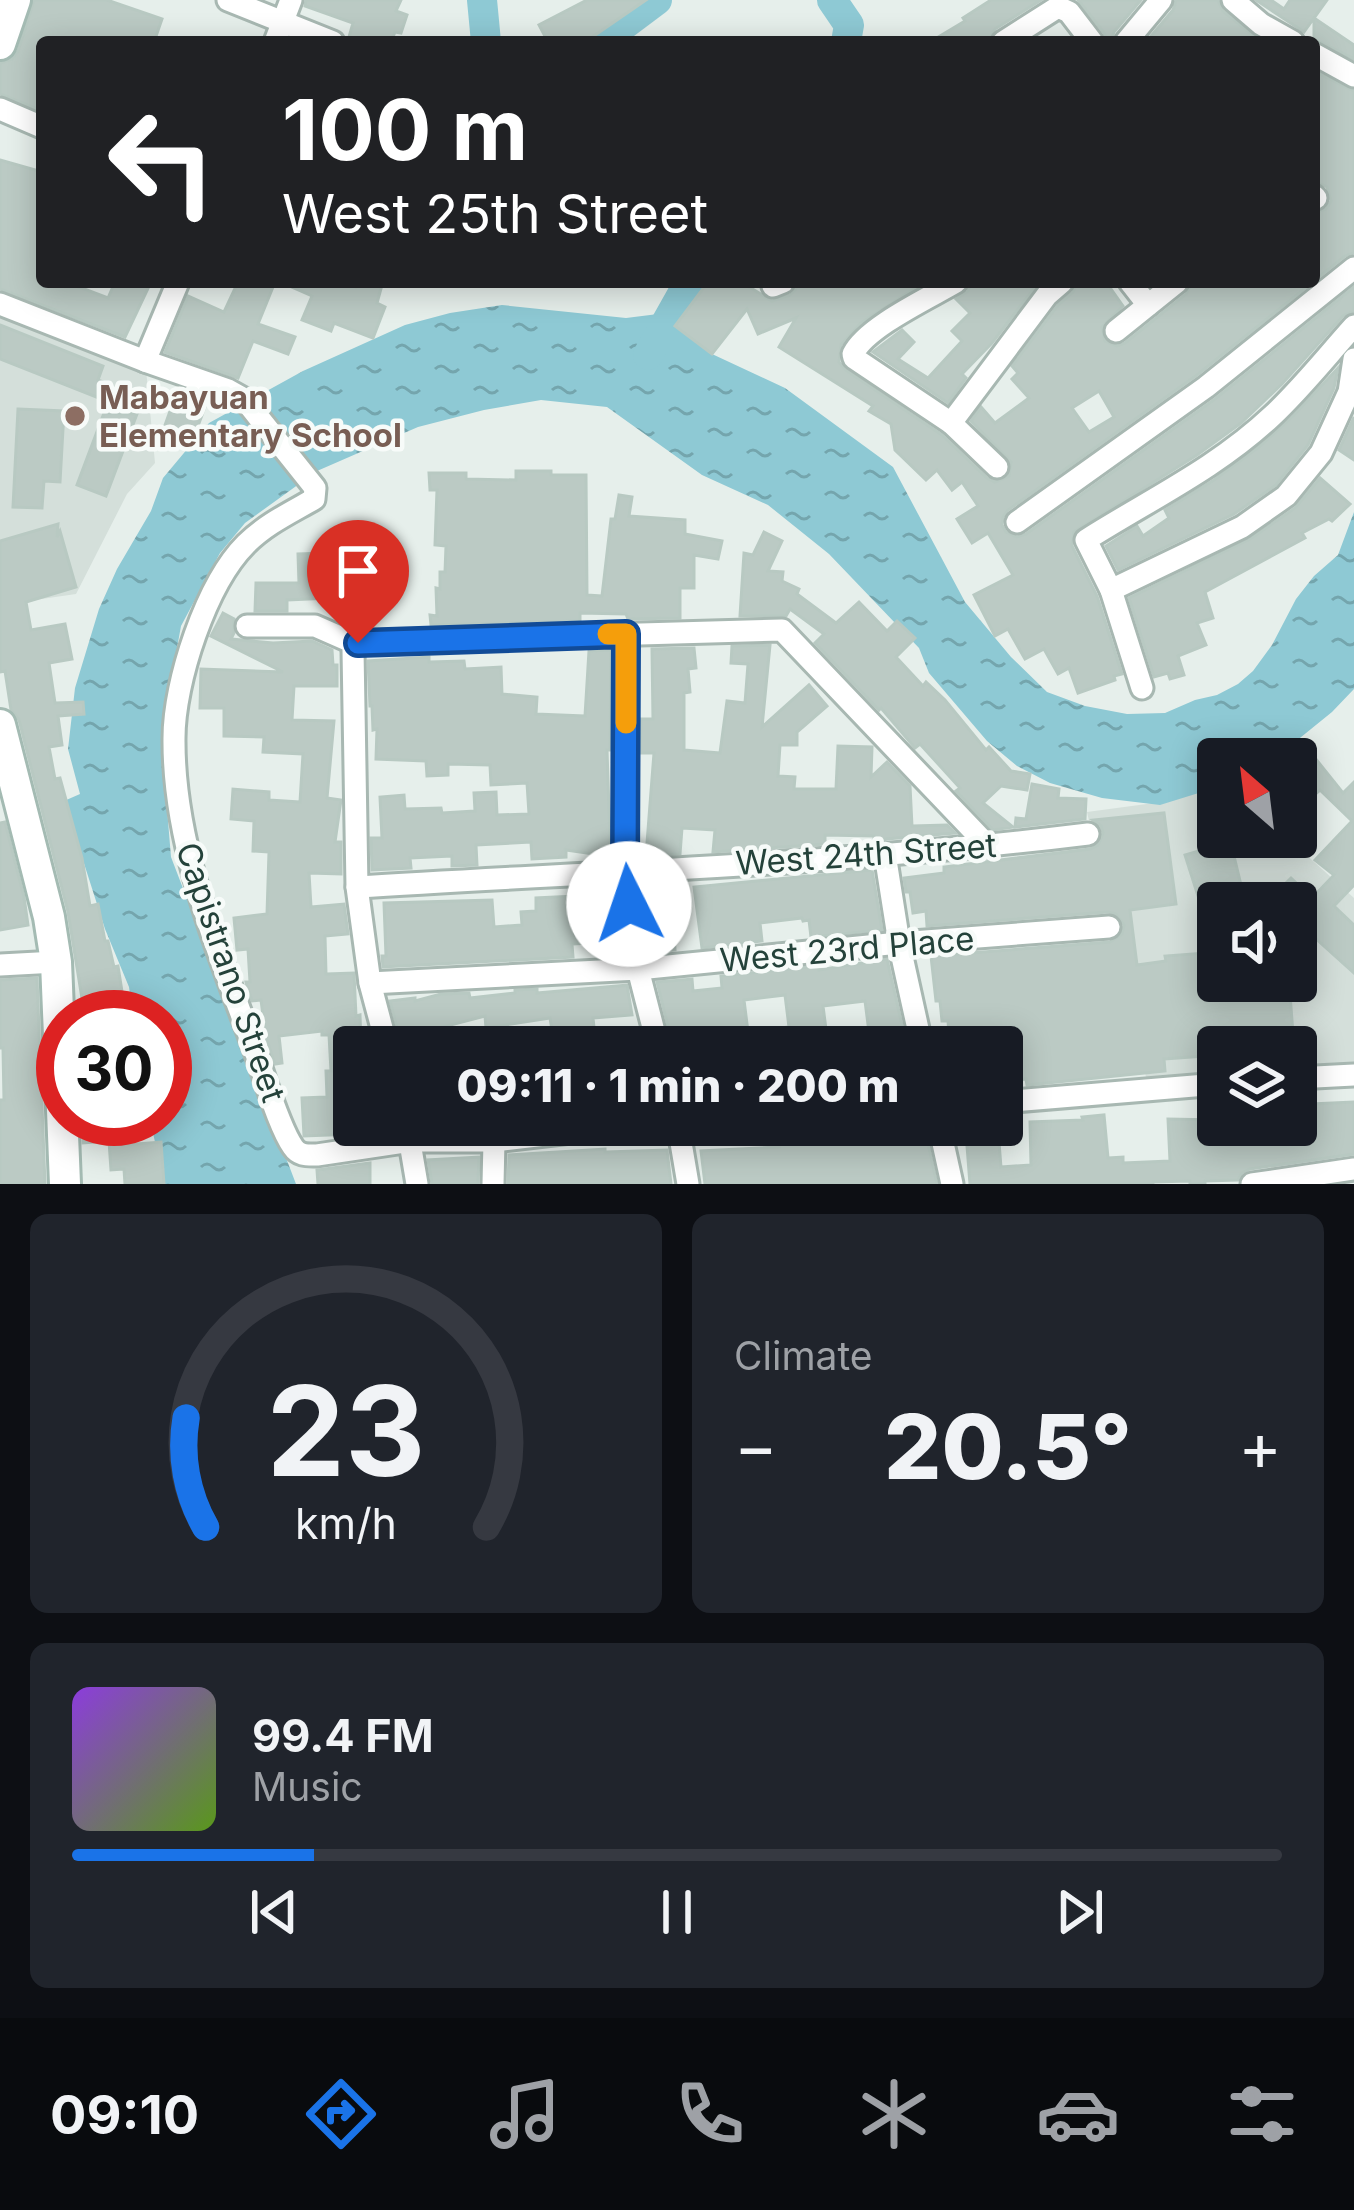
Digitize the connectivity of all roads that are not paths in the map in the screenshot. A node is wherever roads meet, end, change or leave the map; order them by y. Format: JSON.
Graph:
{"nodes":[{"id":1,"x":15,"y":0,"type":"edge"},
{"id":2,"x":228,"y":0,"type":"edge"},
{"id":3,"x":1161,"y":0,"type":"edge"},
{"id":4,"x":1250,"y":9,"type":"edge"},
{"id":5,"x":284,"y":21,"type":"edge"},
{"id":6,"x":319,"y":36,"type":"edge"},
{"id":7,"x":1012,"y":36,"type":"edge"},
{"id":8,"x":1087,"y":36,"type":"edge"},
{"id":9,"x":1131,"y":36,"type":"edge"},
{"id":10,"x":1285,"y":36,"type":"edge"},
{"id":11,"x":0,"y":44,"type":"edge"},
{"id":12,"x":1320,"y":56,"type":"edge"},
{"id":13,"x":1354,"y":76,"type":"edge"},
{"id":14,"x":0,"y":110,"type":"edge"},
{"id":15,"x":36,"y":125,"type":"edge"},
{"id":16,"x":1354,"y":268,"type":"edge"},
{"id":17,"x":175,"y":288,"type":"edge"},
{"id":18,"x":946,"y":288,"type":"edge"},
{"id":19,"x":1056,"y":288,"type":"edge"},
{"id":20,"x":1135,"y":288,"type":"edge"},
{"id":21,"x":1169,"y":288,"type":"edge"},
{"id":22,"x":0,"y":304,"type":"edge"},
{"id":23,"x":1148,"y":305,"type":"junction"},
{"id":24,"x":1354,"y":326,"type":"edge"},
{"id":25,"x":1116,"y":331,"type":"dead end"},
{"id":26,"x":1354,"y":359,"type":"edge"},
{"id":27,"x":145,"y":361,"type":"junction"},
{"id":28,"x":951,"y":423,"type":"junction"},
{"id":29,"x":997,"y":467,"type":"dead end"},
{"id":30,"x":1017,"y":522,"type":"dead end"},
{"id":31,"x":1111,"y":590,"type":"junction"},
{"id":32,"x":247,"y":626,"type":"dead end"},
{"id":33,"x":626,"y":634,"type":"junction"},
{"id":34,"x":356,"y":644,"type":"junction"},
{"id":35,"x":1142,"y":688,"type":"dead end"},
{"id":36,"x":0,"y":725,"type":"edge"},
{"id":37,"x":1088,"y":834,"type":"dead end"},
{"id":38,"x":988,"y":846,"type":"junction"},
{"id":39,"x":885,"y":854,"type":"junction"},
{"id":40,"x":625,"y":871,"type":"junction"},
{"id":41,"x":357,"y":887,"type":"junction"},
{"id":42,"x":1108,"y":927,"type":"dead end"},
{"id":43,"x":899,"y":943,"type":"junction"},
{"id":44,"x":56,"y":962,"type":"junction"},
{"id":45,"x":0,"y":965,"type":"edge"},
{"id":46,"x":638,"y":968,"type":"junction"},
{"id":47,"x":370,"y":982,"type":"junction"},
{"id":48,"x":382,"y":1026,"type":"edge"},
{"id":49,"x":653,"y":1026,"type":"edge"},
{"id":50,"x":917,"y":1026,"type":"edge"},
{"id":51,"x":1354,"y":1075,"type":"edge"},
{"id":52,"x":1317,"y":1077,"type":"edge"},
{"id":53,"x":1197,"y":1086,"type":"edge"},
{"id":54,"x":1023,"y":1100,"type":"edge"},
{"id":55,"x":355,"y":1146,"type":"edge"},
{"id":56,"x":411,"y":1146,"type":"edge"},
{"id":57,"x":494,"y":1146,"type":"edge"},
{"id":58,"x":682,"y":1146,"type":"edge"},
{"id":59,"x":944,"y":1146,"type":"edge"},
{"id":60,"x":1354,"y":1169,"type":"edge"},
{"id":61,"x":65,"y":1184,"type":"edge"},
{"id":62,"x":417,"y":1184,"type":"edge"},
{"id":63,"x":493,"y":1184,"type":"edge"},
{"id":64,"x":688,"y":1184,"type":"edge"},
{"id":65,"x":952,"y":1184,"type":"edge"},
{"id":66,"x":1252,"y":1184,"type":"edge"}],
"edges":[{"from":1,"to":11,"type":"main road"},
{"from":2,"to":5,"type":"street"},
{"from":3,"to":9,"type":"street"},
{"from":4,"to":10,"type":"street"},
{"from":5,"to":6,"type":"street"},
{"from":7,"to":8,"type":"street"},
{"from":12,"to":13,"type":"street"},
{"from":14,"to":15,"type":"street"},
{"from":16,"to":30,"type":"street"},
{"from":17,"to":27,"type":"street"},
{"from":18,"to":28,"type":"street"},
{"from":19,"to":28,"type":"street"},
{"from":20,"to":23,"type":"street"},
{"from":21,"to":23,"type":"street"},
{"from":22,"to":27,"type":"street"},
{"from":23,"to":25,"type":"street"},
{"from":24,"to":31,"type":"street"},
{"from":26,"to":31,"type":"street"},
{"from":27,"to":55,"type":"street","name":"Capistrano Street"},
{"from":28,"to":29,"type":"street"},
{"from":31,"to":35,"type":"street"},
{"from":32,"to":34,"type":"street"},
{"from":33,"to":34,"type":"street"},
{"from":33,"to":38,"type":"street"},
{"from":33,"to":40,"type":"street"},
{"from":34,"to":41,"type":"street"},
{"from":36,"to":44,"type":"main road"},
{"from":37,"to":38,"type":"street","name":"West 24th Street"},
{"from":38,"to":39,"type":"street","name":"West 24th Street"},
{"from":39,"to":40,"type":"street","name":"West 24th Street"},
{"from":39,"to":43,"type":"street"},
{"from":40,"to":41,"type":"street","name":"West 24th Street"},
{"from":40,"to":46,"type":"street"},
{"from":41,"to":47,"type":"street"},
{"from":42,"to":43,"type":"street","name":"West 23rd Place"},
{"from":43,"to":46,"type":"street","name":"West 23rd Place"},
{"from":43,"to":50,"type":"street"},
{"from":44,"to":45,"type":"street"},
{"from":44,"to":61,"type":"main road"},
{"from":46,"to":47,"type":"street","name":"West 23rd Place"},
{"from":46,"to":49,"type":"street"},
{"from":47,"to":48,"type":"street"},
{"from":51,"to":52,"type":"street"},
{"from":53,"to":54,"type":"street"},
{"from":56,"to":62,"type":"street"},
{"from":57,"to":63,"type":"street"},
{"from":58,"to":64,"type":"street"},
{"from":59,"to":65,"type":"street"},
{"from":60,"to":66,"type":"street"}]}
